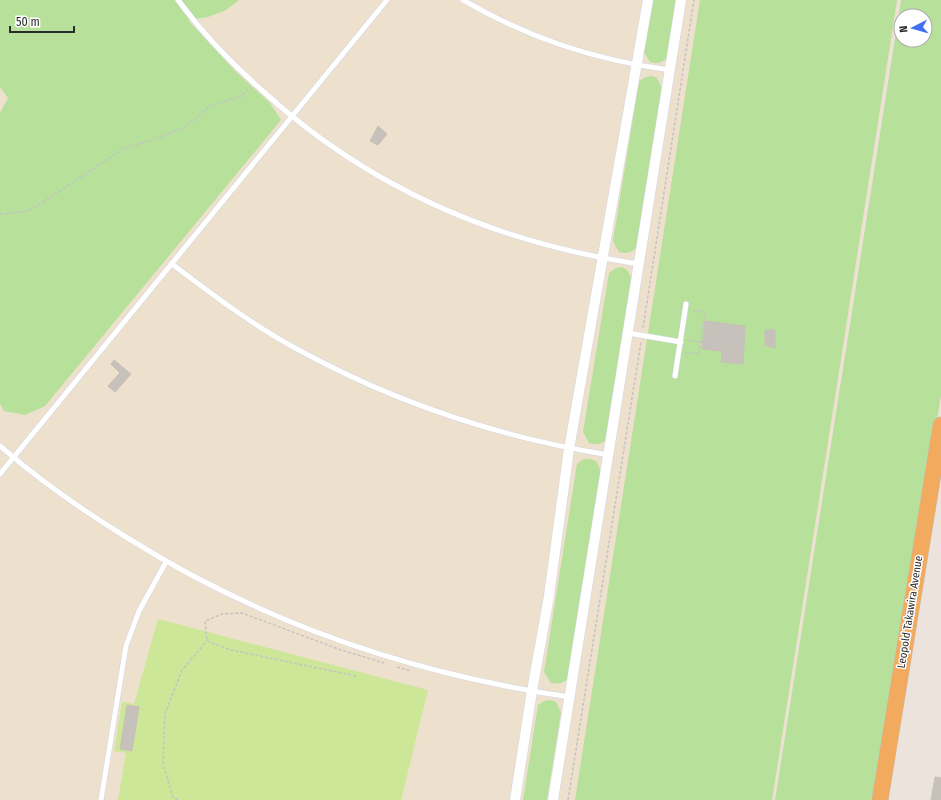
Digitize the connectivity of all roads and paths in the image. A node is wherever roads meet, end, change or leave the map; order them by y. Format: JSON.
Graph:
{"nodes":[{"id":1,"x":178,"y":0,"type":"edge"},
{"id":2,"x":387,"y":0,"type":"edge"},
{"id":3,"x":463,"y":0,"type":"edge"},
{"id":4,"x":648,"y":0,"type":"edge"},
{"id":5,"x":681,"y":0,"type":"edge"},
{"id":6,"x":694,"y":0,"type":"edge"},
{"id":7,"x":638,"y":66,"type":"junction"},
{"id":8,"x":670,"y":70,"type":"junction"},
{"id":9,"x":254,"y":83,"type":"junction"},
{"id":10,"x":291,"y":117,"type":"junction"},
{"id":11,"x":0,"y":214,"type":"edge"},
{"id":12,"x":603,"y":258,"type":"junction"},
{"id":13,"x":172,"y":264,"type":"junction"},
{"id":14,"x":639,"y":264,"type":"junction"},
{"id":15,"x":686,"y":306,"type":"joint"},
{"id":16,"x":628,"y":333,"type":"junction"},
{"id":17,"x":642,"y":335,"type":"junction"},
{"id":18,"x":681,"y":342,"type":"junction"},
{"id":19,"x":679,"y":351,"type":"junction"},
{"id":20,"x":675,"y":376,"type":"dead end"},
{"id":21,"x":941,"y":425,"type":"edge"},
{"id":22,"x":0,"y":446,"type":"edge"},
{"id":23,"x":570,"y":449,"type":"junction"},
{"id":24,"x":609,"y":455,"type":"junction"},
{"id":25,"x":13,"y":457,"type":"junction"},
{"id":26,"x":0,"y":474,"type":"edge"},
{"id":27,"x":166,"y":562,"type":"junction"},
{"id":28,"x":207,"y":641,"type":"junction"},
{"id":29,"x":411,"y":671,"type":"dead end"},
{"id":30,"x":356,"y":676,"type":"dead end"},
{"id":31,"x":532,"y":691,"type":"junction"},
{"id":32,"x":570,"y":697,"type":"junction"},
{"id":33,"x":101,"y":800,"type":"edge"},
{"id":34,"x":178,"y":800,"type":"edge"},
{"id":35,"x":515,"y":800,"type":"edge"},
{"id":36,"x":553,"y":800,"type":"edge"},
{"id":37,"x":568,"y":800,"type":"edge"},
{"id":38,"x":880,"y":800,"type":"edge"}],
"edges":[{"from":1,"to":9,"type":"lane"},
{"from":2,"to":10,"type":"lane"},
{"from":3,"to":7,"type":"lane"},
{"from":4,"to":7,"type":"street"},
{"from":5,"to":8,"type":"street"},
{"from":6,"to":17,"type":"path"},
{"from":7,"to":8,"type":"lane"},
{"from":7,"to":12,"type":"street"},
{"from":8,"to":14,"type":"street"},
{"from":9,"to":10,"type":"lane"},
{"from":9,"to":11,"type":"path"},
{"from":10,"to":12,"type":"lane"},
{"from":10,"to":13,"type":"lane"},
{"from":12,"to":14,"type":"lane"},
{"from":12,"to":23,"type":"street"},
{"from":13,"to":23,"type":"lane"},
{"from":13,"to":25,"type":"lane"},
{"from":14,"to":16,"type":"street"},
{"from":15,"to":18,"type":"lane"},
{"from":15,"to":19,"type":"path"},
{"from":16,"to":17,"type":"lane"},
{"from":16,"to":24,"type":"street"},
{"from":17,"to":18,"type":"lane"},
{"from":17,"to":37,"type":"path"},
{"from":18,"to":19,"type":"lane"},
{"from":19,"to":20,"type":"lane"},
{"from":21,"to":38,"type":"highway","name":"Leopold Takawira Avenue"},
{"from":22,"to":25,"type":"lane"},
{"from":23,"to":24,"type":"lane"},
{"from":23,"to":31,"type":"street"},
{"from":24,"to":32,"type":"street"},
{"from":25,"to":26,"type":"lane"},
{"from":25,"to":27,"type":"lane"},
{"from":27,"to":31,"type":"lane"},
{"from":27,"to":33,"type":"lane"},
{"from":28,"to":29,"type":"path"},
{"from":28,"to":30,"type":"path"},
{"from":28,"to":34,"type":"path"},
{"from":31,"to":32,"type":"lane"},
{"from":31,"to":35,"type":"street"},
{"from":32,"to":36,"type":"street"}]}
